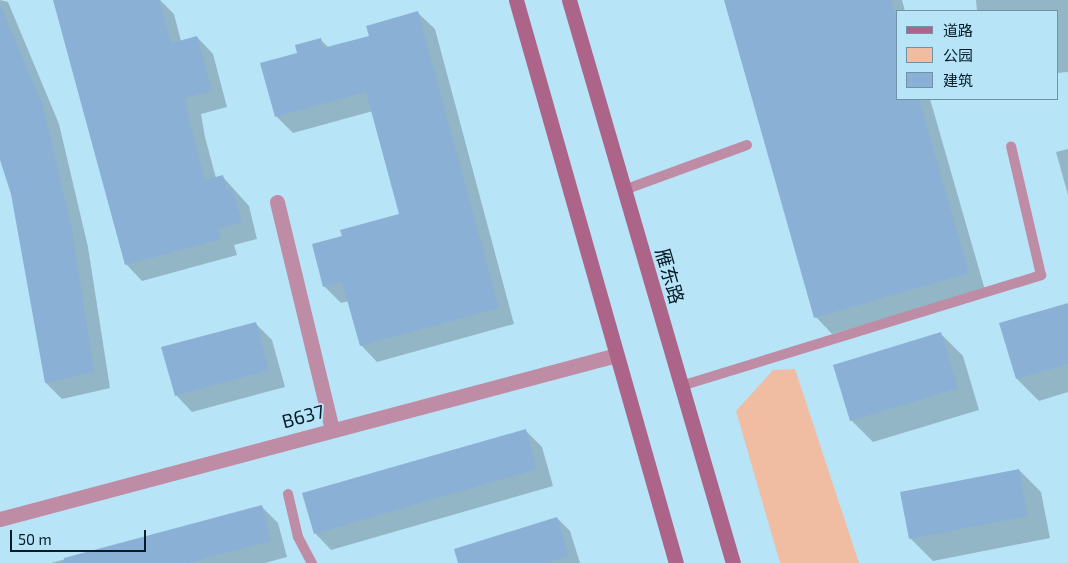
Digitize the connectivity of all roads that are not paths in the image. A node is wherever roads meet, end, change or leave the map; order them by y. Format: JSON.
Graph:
{"nodes":[{"id":1,"x":516,"y":0,"type":"edge"},
{"id":2,"x":569,"y":0,"type":"edge"},
{"id":3,"x":747,"y":145,"type":"dead end"},
{"id":4,"x":1011,"y":146,"type":"dead end"},
{"id":5,"x":624,"y":190,"type":"junction"},
{"id":6,"x":277,"y":202,"type":"dead end"},
{"id":7,"x":617,"y":355,"type":"junction"},
{"id":8,"x":681,"y":386,"type":"junction"},
{"id":9,"x":332,"y":429,"type":"junction"},
{"id":10,"x":288,"y":494,"type":"dead end"},
{"id":11,"x":0,"y":519,"type":"edge"},
{"id":12,"x":312,"y":563,"type":"edge"},
{"id":13,"x":676,"y":563,"type":"edge"},
{"id":14,"x":733,"y":563,"type":"edge"}],
"edges":[{"from":1,"to":7,"type":"main road"},
{"from":2,"to":5,"type":"main road","name":"雁东路"},
{"from":3,"to":5,"type":"lane"},
{"from":4,"to":8,"type":"lane"},
{"from":5,"to":8,"type":"main road","name":"雁东路"},
{"from":6,"to":9,"type":"street"},
{"from":7,"to":9,"type":"street","name":"B637"},
{"from":7,"to":13,"type":"main road"},
{"from":8,"to":14,"type":"main road","name":"雁东路"},
{"from":9,"to":11,"type":"street","name":"B637"},
{"from":10,"to":12,"type":"lane"}]}
